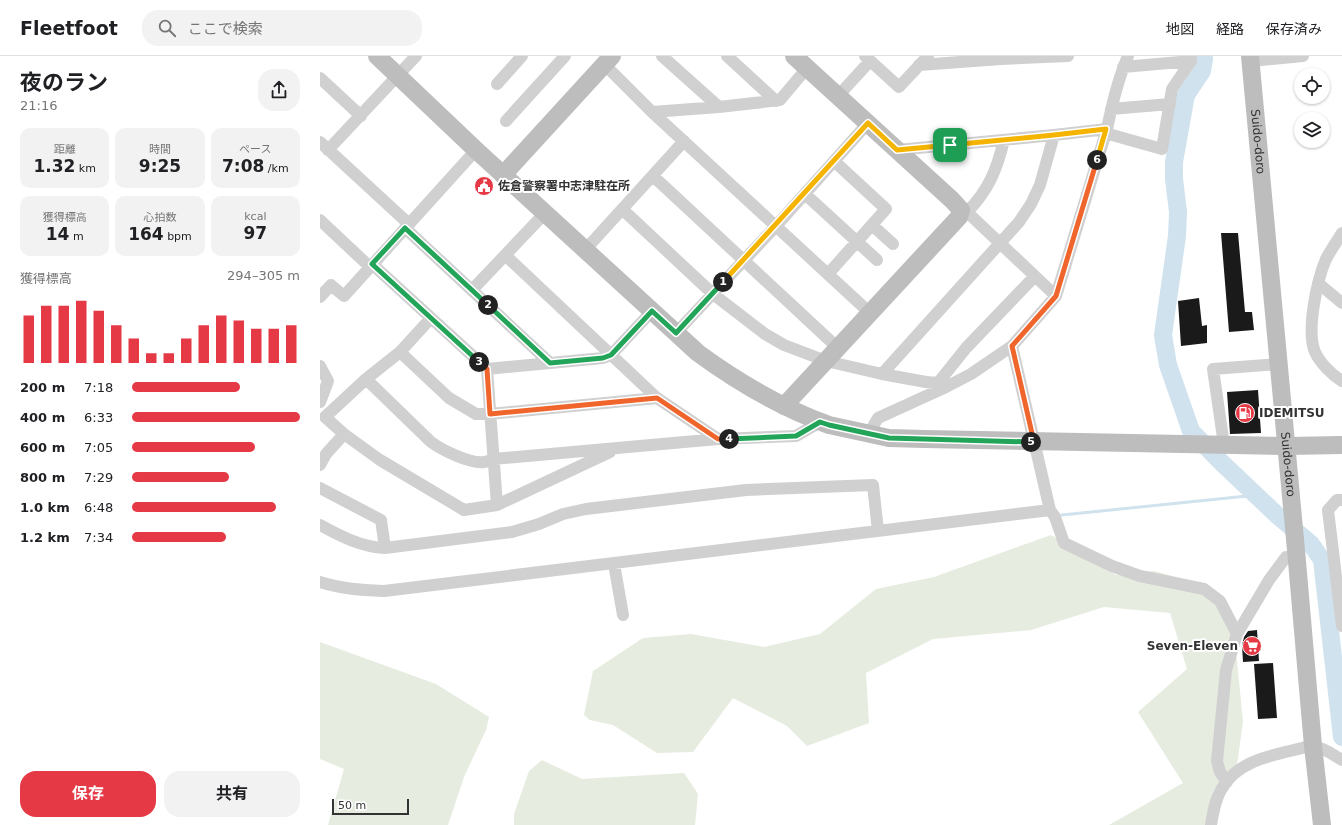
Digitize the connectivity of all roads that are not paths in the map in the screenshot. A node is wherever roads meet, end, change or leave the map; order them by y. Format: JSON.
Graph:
{"nodes":[{"id":1,"x":377,"y":56,"type":"edge"},
{"id":2,"x":416,"y":56,"type":"edge"},
{"id":3,"x":522,"y":56,"type":"edge"},
{"id":4,"x":565,"y":56,"type":"edge"},
{"id":5,"x":662,"y":56,"type":"edge"},
{"id":6,"x":727,"y":56,"type":"edge"},
{"id":7,"x":794,"y":56,"type":"edge"},
{"id":8,"x":928,"y":56,"type":"edge"},
{"id":9,"x":1064,"y":56,"type":"edge"},
{"id":10,"x":1068,"y":56,"type":"edge"},
{"id":11,"x":1302,"y":56,"type":"edge"},
{"id":12,"x":1000,"y":57,"type":"edge"},
{"id":13,"x":867,"y":58,"type":"edge"},
{"id":14,"x":1191,"y":59,"type":"edge"},
{"id":15,"x":1250,"y":59,"type":"edge"},
{"id":16,"x":608,"y":60,"type":"edge"},
{"id":17,"x":1125,"y":62,"type":"edge"},
{"id":18,"x":919,"y":65,"type":"junction"},
{"id":19,"x":808,"y":68,"type":"junction"},
{"id":20,"x":398,"y":75,"type":"junction"},
{"id":21,"x":320,"y":78,"type":"edge"},
{"id":22,"x":497,"y":84,"type":"dead end"},
{"id":23,"x":838,"y":96,"type":"junction"},
{"id":24,"x":776,"y":101,"type":"junction"},
{"id":25,"x":1170,"y":104,"type":"junction"},
{"id":26,"x":719,"y":107,"type":"junction"},
{"id":27,"x":1111,"y":109,"type":"junction"},
{"id":28,"x":652,"y":112,"type":"junction"},
{"id":29,"x":361,"y":116,"type":"junction"},
{"id":30,"x":506,"y":120,"type":"dead end"},
{"id":31,"x":868,"y":123,"type":"junction"},
{"id":32,"x":1106,"y":131,"type":"junction"},
{"id":33,"x":1054,"y":135,"type":"junction"},
{"id":34,"x":1004,"y":140,"type":"junction"},
{"id":35,"x":684,"y":142,"type":"junction"},
{"id":36,"x":324,"y":146,"type":"edge"},
{"id":37,"x":476,"y":150,"type":"junction"},
{"id":38,"x":897,"y":150,"type":"junction"},
{"id":39,"x":834,"y":161,"type":"junction"},
{"id":40,"x":503,"y":175,"type":"junction"},
{"id":41,"x":653,"y":176,"type":"junction"},
{"id":42,"x":805,"y":194,"type":"junction"},
{"id":43,"x":622,"y":209,"type":"junction"},
{"id":44,"x":964,"y":211,"type":"junction"},
{"id":45,"x":545,"y":213,"type":"junction"},
{"id":46,"x":320,"y":220,"type":"edge"},
{"id":47,"x":872,"y":224,"type":"junction"},
{"id":48,"x":407,"y":226,"type":"junction"},
{"id":49,"x":776,"y":226,"type":"junction"},
{"id":50,"x":1342,"y":235,"type":"edge"},
{"id":51,"x":856,"y":242,"type":"junction"},
{"id":52,"x":893,"y":244,"type":"dead end"},
{"id":53,"x":1000,"y":244,"type":"junction"},
{"id":54,"x":585,"y":250,"type":"junction"},
{"id":55,"x":505,"y":256,"type":"junction"},
{"id":56,"x":744,"y":260,"type":"junction"},
{"id":57,"x":877,"y":260,"type":"dead end"},
{"id":58,"x":371,"y":266,"type":"junction"},
{"id":59,"x":828,"y":274,"type":"junction"},
{"id":60,"x":1035,"y":276,"type":"junction"},
{"id":61,"x":1318,"y":283,"type":"junction"},
{"id":62,"x":472,"y":290,"type":"junction"},
{"id":63,"x":713,"y":294,"type":"junction"},
{"id":64,"x":1056,"y":296,"type":"junction"},
{"id":65,"x":320,"y":297,"type":"edge"},
{"id":66,"x":1342,"y":303,"type":"edge"},
{"id":67,"x":652,"y":311,"type":"junction"},
{"id":68,"x":870,"y":313,"type":"junction"},
{"id":69,"x":431,"y":318,"type":"junction"},
{"id":70,"x":676,"y":333,"type":"junction"},
{"id":71,"x":1012,"y":346,"type":"junction"},
{"id":72,"x":838,"y":348,"type":"junction"},
{"id":73,"x":400,"y":352,"type":"junction"},
{"id":74,"x":611,"y":355,"type":"junction"},
{"id":75,"x":826,"y":361,"type":"junction"},
{"id":76,"x":550,"y":363,"type":"junction"},
{"id":77,"x":1279,"y":364,"type":"junction"},
{"id":78,"x":320,"y":366,"type":"edge"},
{"id":79,"x":487,"y":369,"type":"junction"},
{"id":80,"x":882,"y":374,"type":"junction"},
{"id":81,"x":366,"y":379,"type":"junction"},
{"id":82,"x":1342,"y":381,"type":"edge"},
{"id":83,"x":942,"y":385,"type":"junction"},
{"id":84,"x":657,"y":398,"type":"junction"},
{"id":85,"x":320,"y":402,"type":"edge"},
{"id":86,"x":784,"y":406,"type":"junction"},
{"id":87,"x":323,"y":414,"type":"edge"},
{"id":88,"x":490,"y":414,"type":"junction"},
{"id":89,"x":820,"y":422,"type":"junction"},
{"id":90,"x":869,"y":433,"type":"junction"},
{"id":91,"x":344,"y":434,"type":"junction"},
{"id":92,"x":718,"y":439,"type":"junction"},
{"id":93,"x":1034,"y":442,"type":"junction"},
{"id":94,"x":1224,"y":445,"type":"junction"},
{"id":95,"x":1342,"y":445,"type":"edge"},
{"id":96,"x":1287,"y":446,"type":"junction"},
{"id":97,"x":616,"y":449,"type":"junction"},
{"id":98,"x":493,"y":459,"type":"junction"},
{"id":99,"x":320,"y":465,"type":"edge"},
{"id":100,"x":320,"y":488,"type":"edge"},
{"id":101,"x":1342,"y":500,"type":"edge"},
{"id":102,"x":497,"y":506,"type":"junction"},
{"id":103,"x":1050,"y":510,"type":"junction"},
{"id":104,"x":320,"y":525,"type":"edge"},
{"id":105,"x":878,"y":531,"type":"junction"},
{"id":106,"x":384,"y":548,"type":"junction"},
{"id":107,"x":1291,"y":553,"type":"junction"},
{"id":108,"x":614,"y":564,"type":"junction"},
{"id":109,"x":320,"y":582,"type":"edge"},
{"id":110,"x":623,"y":615,"type":"dead end"},
{"id":111,"x":1342,"y":626,"type":"edge"},
{"id":112,"x":1237,"y":634,"type":"junction"},
{"id":113,"x":1313,"y":746,"type":"junction"},
{"id":114,"x":1342,"y":760,"type":"edge"},
{"id":115,"x":1227,"y":782,"type":"junction"},
{"id":116,"x":1211,"y":825,"type":"edge"},
{"id":117,"x":1322,"y":825,"type":"edge"}],
"edges":[{"from":1,"to":20,"type":"street"},
{"from":2,"to":20,"type":"street"},
{"from":3,"to":22,"type":"street"},
{"from":4,"to":30,"type":"street"},
{"from":5,"to":26,"type":"street"},
{"from":6,"to":24,"type":"street"},
{"from":7,"to":19,"type":"street"},
{"from":8,"to":18,"type":"street"},
{"from":9,"to":10,"type":"street"},
{"from":9,"to":12,"type":"street"},
{"from":11,"to":15,"type":"street"},
{"from":12,"to":18,"type":"street"},
{"from":13,"to":18,"type":"street"},
{"from":13,"to":23,"type":"street"},
{"from":14,"to":17,"type":"street"},
{"from":14,"to":25,"type":"street"},
{"from":15,"to":77,"type":"street","name":"Suido-doro"},
{"from":16,"to":28,"type":"street"},
{"from":16,"to":40,"type":"street"},
{"from":17,"to":27,"type":"street"},
{"from":19,"to":23,"type":"street"},
{"from":19,"to":24,"type":"street"},
{"from":20,"to":29,"type":"street"},
{"from":20,"to":37,"type":"street"},
{"from":21,"to":29,"type":"street"},
{"from":23,"to":31,"type":"street"},
{"from":24,"to":26,"type":"street"},
{"from":25,"to":27,"type":"street"},
{"from":25,"to":32,"type":"street"},
{"from":26,"to":28,"type":"street"},
{"from":27,"to":32,"type":"street"},
{"from":28,"to":35,"type":"street"},
{"from":29,"to":36,"type":"street"},
{"from":31,"to":38,"type":"street"},
{"from":31,"to":39,"type":"street"},
{"from":32,"to":33,"type":"street"},
{"from":32,"to":64,"type":"street"},
{"from":33,"to":34,"type":"street"},
{"from":33,"to":53,"type":"street"},
{"from":34,"to":38,"type":"street"},
{"from":34,"to":44,"type":"street"},
{"from":35,"to":41,"type":"street"},
{"from":35,"to":49,"type":"street"},
{"from":36,"to":48,"type":"street"},
{"from":37,"to":40,"type":"street"},
{"from":37,"to":48,"type":"street"},
{"from":38,"to":44,"type":"street"},
{"from":39,"to":42,"type":"street"},
{"from":39,"to":47,"type":"street"},
{"from":40,"to":45,"type":"street"},
{"from":41,"to":43,"type":"street"},
{"from":41,"to":56,"type":"street"},
{"from":42,"to":49,"type":"street"},
{"from":42,"to":51,"type":"street"},
{"from":43,"to":54,"type":"street"},
{"from":43,"to":63,"type":"street"},
{"from":44,"to":53,"type":"street"},
{"from":44,"to":68,"type":"street"},
{"from":45,"to":54,"type":"street"},
{"from":45,"to":55,"type":"street"},
{"from":46,"to":58,"type":"street"},
{"from":47,"to":51,"type":"street"},
{"from":47,"to":52,"type":"street"},
{"from":48,"to":58,"type":"street"},
{"from":48,"to":62,"type":"street"},
{"from":49,"to":56,"type":"street"},
{"from":49,"to":59,"type":"street"},
{"from":50,"to":61,"type":"street"},
{"from":51,"to":57,"type":"street"},
{"from":51,"to":59,"type":"street"},
{"from":53,"to":60,"type":"street"},
{"from":53,"to":80,"type":"street"},
{"from":54,"to":67,"type":"street"},
{"from":55,"to":62,"type":"street"},
{"from":55,"to":74,"type":"street"},
{"from":56,"to":63,"type":"street"},
{"from":56,"to":72,"type":"street"},
{"from":58,"to":65,"type":"street"},
{"from":58,"to":69,"type":"street"},
{"from":59,"to":68,"type":"street"},
{"from":60,"to":64,"type":"street"},
{"from":60,"to":83,"type":"street"},
{"from":61,"to":66,"type":"street"},
{"from":61,"to":82,"type":"street"},
{"from":62,"to":76,"type":"street"},
{"from":63,"to":70,"type":"street"},
{"from":63,"to":75,"type":"street"},
{"from":64,"to":71,"type":"street"},
{"from":67,"to":70,"type":"street"},
{"from":67,"to":74,"type":"street"},
{"from":68,"to":72,"type":"street"},
{"from":69,"to":73,"type":"street"},
{"from":69,"to":79,"type":"street"},
{"from":70,"to":86,"type":"street"},
{"from":71,"to":83,"type":"street"},
{"from":71,"to":93,"type":"street"},
{"from":72,"to":75,"type":"street"},
{"from":73,"to":81,"type":"street"},
{"from":73,"to":88,"type":"street"},
{"from":74,"to":76,"type":"street"},
{"from":74,"to":84,"type":"street"},
{"from":75,"to":80,"type":"street"},
{"from":75,"to":86,"type":"street"},
{"from":76,"to":79,"type":"street"},
{"from":77,"to":94,"type":"street"},
{"from":77,"to":96,"type":"street","name":"Suido-doro"},
{"from":78,"to":85,"type":"street"},
{"from":79,"to":88,"type":"street"},
{"from":80,"to":83,"type":"street"},
{"from":81,"to":87,"type":"street"},
{"from":81,"to":98,"type":"street"},
{"from":83,"to":90,"type":"street"},
{"from":84,"to":88,"type":"street"},
{"from":84,"to":92,"type":"street"},
{"from":86,"to":89,"type":"street"},
{"from":87,"to":91,"type":"street"},
{"from":88,"to":98,"type":"street"},
{"from":89,"to":90,"type":"street"},
{"from":89,"to":92,"type":"street"},
{"from":90,"to":93,"type":"street"},
{"from":91,"to":99,"type":"street"},
{"from":91,"to":102,"type":"street"},
{"from":92,"to":97,"type":"street"},
{"from":93,"to":94,"type":"street"},
{"from":93,"to":103,"type":"street"},
{"from":94,"to":96,"type":"street"},
{"from":95,"to":96,"type":"street"},
{"from":96,"to":107,"type":"street","name":"Suido-doro"},
{"from":97,"to":98,"type":"street"},
{"from":97,"to":102,"type":"street"},
{"from":98,"to":102,"type":"street"},
{"from":100,"to":106,"type":"street"},
{"from":101,"to":111,"type":"street"},
{"from":103,"to":105,"type":"street"},
{"from":103,"to":112,"type":"street"},
{"from":104,"to":106,"type":"street"},
{"from":105,"to":106,"type":"street"},
{"from":105,"to":108,"type":"street"},
{"from":107,"to":112,"type":"street"},
{"from":107,"to":113,"type":"street","name":"Suido-doro"},
{"from":108,"to":109,"type":"street"},
{"from":108,"to":110,"type":"street"},
{"from":112,"to":115,"type":"street"},
{"from":113,"to":114,"type":"street"},
{"from":113,"to":115,"type":"street"},
{"from":113,"to":117,"type":"street","name":"Suido-doro"},
{"from":115,"to":116,"type":"street"}]}
